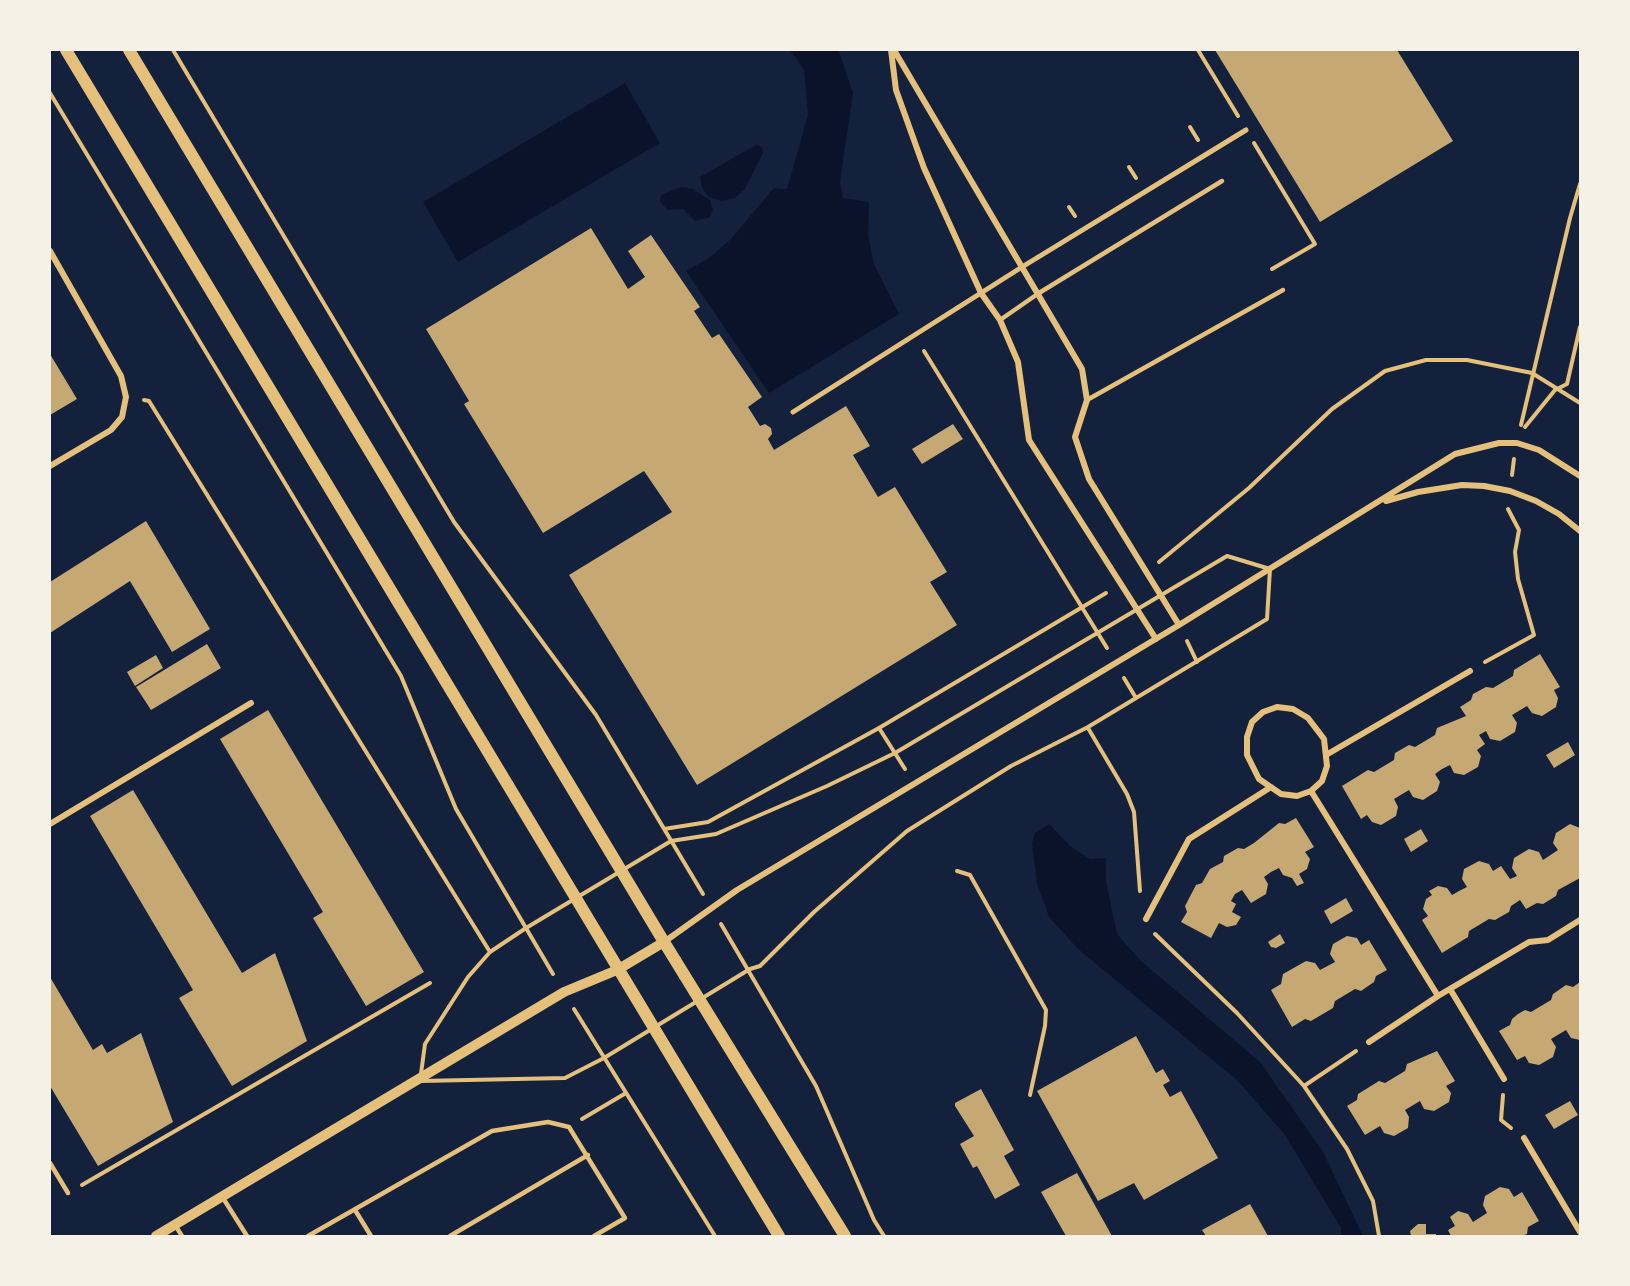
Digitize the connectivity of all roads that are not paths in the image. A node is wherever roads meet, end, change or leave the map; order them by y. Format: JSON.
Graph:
{"nodes":[{"id":1,"x":66,"y":50,"type":"edge"},
{"id":2,"x":129,"y":50,"type":"edge"},
{"id":3,"x":892,"y":50,"type":"edge"},
{"id":4,"x":1246,"y":130,"type":"road end"},
{"id":5,"x":1222,"y":181,"type":"dead end"},
{"id":6,"x":50,"y":251,"type":"edge"},
{"id":7,"x":1022,"y":267,"type":"junction"},
{"id":8,"x":1283,"y":290,"type":"dead end"},
{"id":9,"x":981,"y":292,"type":"junction"},
{"id":10,"x":1039,"y":293,"type":"junction"},
{"id":11,"x":1000,"y":320,"type":"junction"},
{"id":12,"x":1087,"y":400,"type":"junction"},
{"id":13,"x":793,"y":412,"type":"dead end"},
{"id":14,"x":50,"y":466,"type":"edge"},
{"id":15,"x":1581,"y":476,"type":"edge"},
{"id":16,"x":1377,"y":503,"type":"junction"},
{"id":17,"x":1581,"y":531,"type":"edge"},
{"id":18,"x":1179,"y":625,"type":"junction"},
{"id":19,"x":1156,"y":639,"type":"junction"},
{"id":20,"x":1470,"y":671,"type":"road end"},
{"id":21,"x":251,"y":704,"type":"dead end"},
{"id":22,"x":1326,"y":755,"type":"junction"},
{"id":23,"x":1271,"y":787,"type":"junction"},
{"id":24,"x":1311,"y":791,"type":"junction"},
{"id":25,"x":50,"y":824,"type":"edge"},
{"id":26,"x":1146,"y":919,"type":"road end"},
{"id":27,"x":1581,"y":920,"type":"edge"},
{"id":28,"x":664,"y":942,"type":"junction"},
{"id":29,"x":617,"y":970,"type":"junction"},
{"id":30,"x":1450,"y":989,"type":"junction"},
{"id":31,"x":1438,"y":996,"type":"junction"},
{"id":32,"x":1369,"y":1042,"type":"road end"},
{"id":33,"x":1504,"y":1079,"type":"road end"},
{"id":34,"x":1524,"y":1138,"type":"road end"},
{"id":35,"x":588,"y":1155,"type":"junction"},
{"id":36,"x":50,"y":1163,"type":"edge"},
{"id":37,"x":68,"y":1193,"type":"road end"},
{"id":38,"x":223,"y":1198,"type":"junction"},
{"id":39,"x":355,"y":1210,"type":"junction"},
{"id":40,"x":175,"y":1226,"type":"junction"},
{"id":41,"x":1581,"y":1232,"type":"edge"},
{"id":42,"x":156,"y":1236,"type":"edge"},
{"id":43,"x":182,"y":1236,"type":"edge"},
{"id":44,"x":247,"y":1236,"type":"edge"},
{"id":45,"x":308,"y":1236,"type":"edge"},
{"id":46,"x":371,"y":1236,"type":"edge"},
{"id":47,"x":450,"y":1236,"type":"edge"},
{"id":48,"x":594,"y":1236,"type":"edge"},
{"id":49,"x":779,"y":1236,"type":"edge"},
{"id":50,"x":845,"y":1236,"type":"edge"}],
"edges":[{"from":1,"to":29,"type":"main road"},
{"from":2,"to":28,"type":"main road"},
{"from":3,"to":7,"type":"street"},
{"from":3,"to":9,"type":"street"},
{"from":4,"to":7,"type":"street"},
{"from":5,"to":10,"type":"lane"},
{"from":6,"to":14,"type":"street"},
{"from":7,"to":9,"type":"street"},
{"from":7,"to":10,"type":"street"},
{"from":8,"to":12,"type":"lane"},
{"from":9,"to":11,"type":"street"},
{"from":9,"to":13,"type":"street"},
{"from":10,"to":11,"type":"lane"},
{"from":10,"to":12,"type":"street"},
{"from":11,"to":19,"type":"street"},
{"from":12,"to":18,"type":"street"},
{"from":15,"to":16,"type":"street"},
{"from":16,"to":17,"type":"street"},
{"from":16,"to":18,"type":"street"},
{"from":18,"to":19,"type":"street"},
{"from":19,"to":28,"type":"street"},
{"from":20,"to":22,"type":"street"},
{"from":21,"to":25,"type":"street"},
{"from":22,"to":23,"type":"street"},
{"from":22,"to":24,"type":"street"},
{"from":23,"to":24,"type":"street"},
{"from":23,"to":26,"type":"street"},
{"from":24,"to":31,"type":"street"},
{"from":27,"to":30,"type":"street"},
{"from":28,"to":29,"type":"street"},
{"from":28,"to":50,"type":"main road"},
{"from":29,"to":38,"type":"street"},
{"from":29,"to":49,"type":"main road"},
{"from":30,"to":31,"type":"street"},
{"from":30,"to":33,"type":"street"},
{"from":31,"to":32,"type":"street"},
{"from":34,"to":41,"type":"street"},
{"from":35,"to":39,"type":"lane"},
{"from":35,"to":47,"type":"lane"},
{"from":35,"to":48,"type":"lane"},
{"from":36,"to":37,"type":"lane"},
{"from":38,"to":40,"type":"street"},
{"from":38,"to":44,"type":"lane"},
{"from":39,"to":45,"type":"lane"},
{"from":39,"to":46,"type":"lane"},
{"from":40,"to":42,"type":"street"},
{"from":40,"to":43,"type":"lane"}]}
